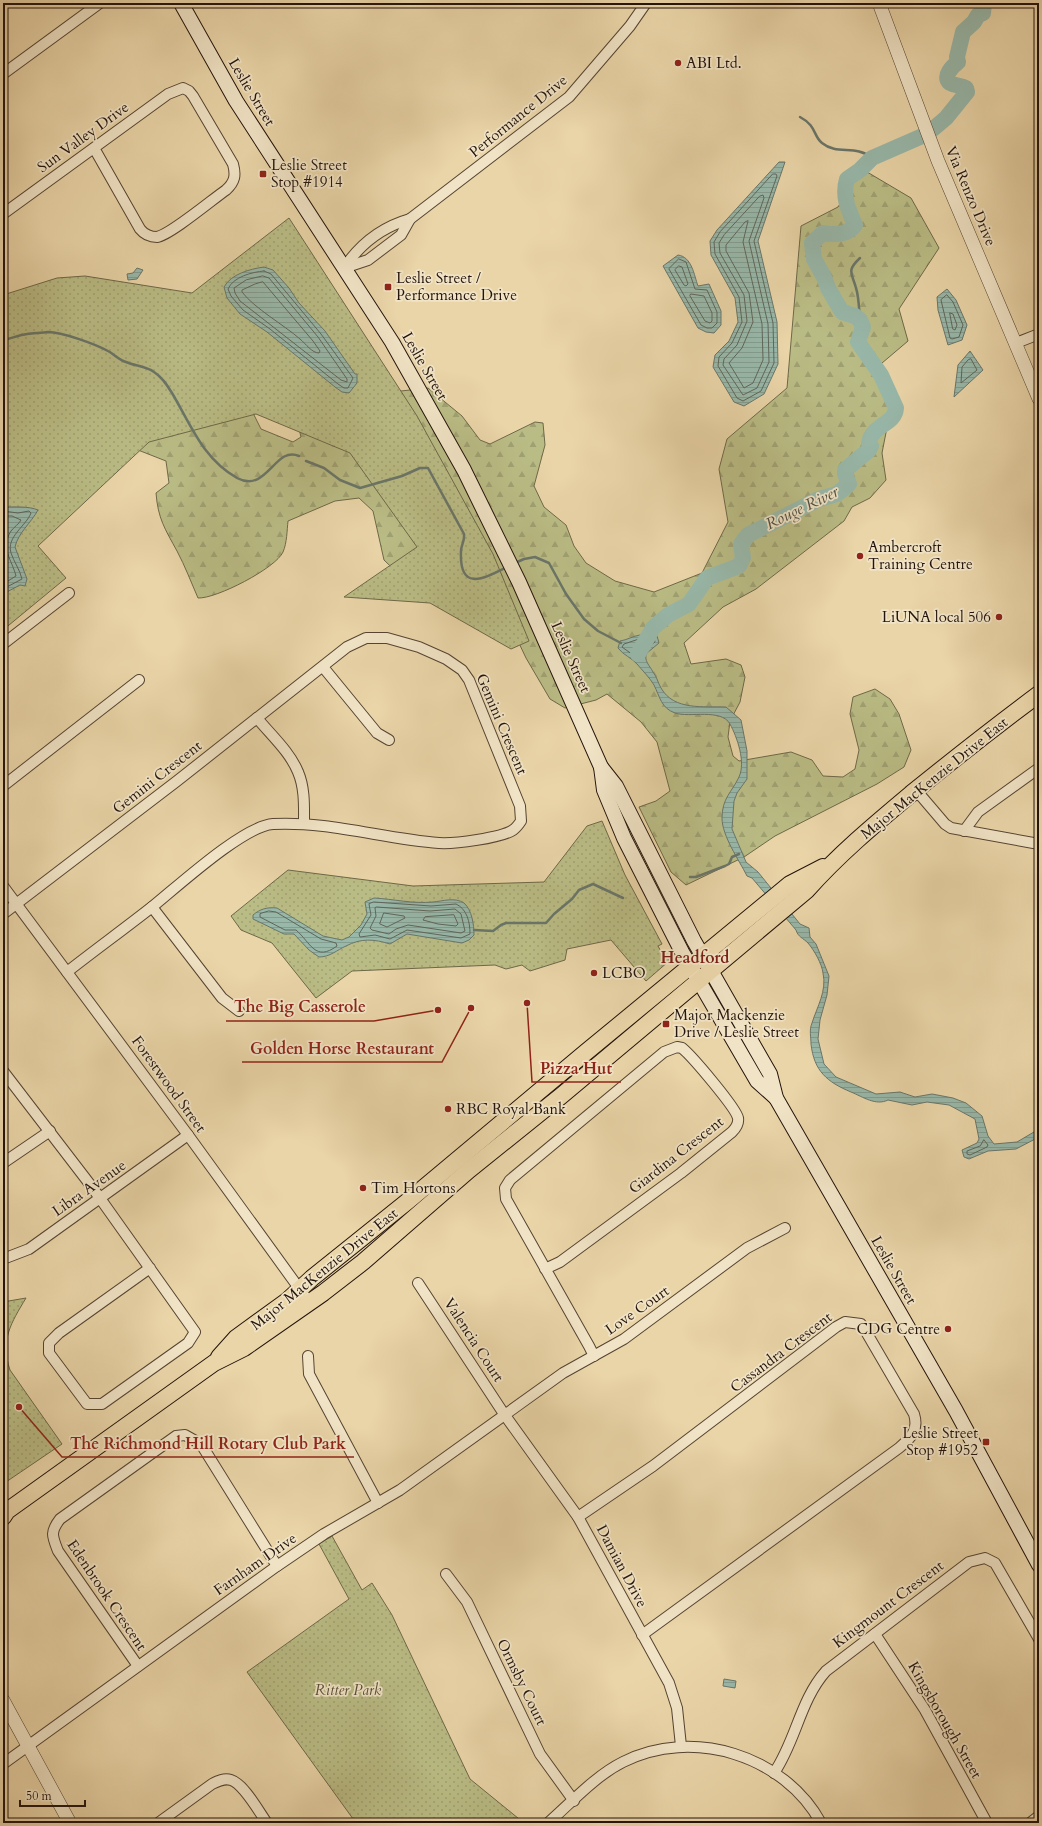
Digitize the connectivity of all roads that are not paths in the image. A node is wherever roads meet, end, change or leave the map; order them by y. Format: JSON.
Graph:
{"nodes":[{"id":1,"x":100,"y":3,"type":"edge"},
{"id":2,"x":181,"y":3,"type":"edge"},
{"id":3,"x":646,"y":3,"type":"edge"},
{"id":4,"x":879,"y":3,"type":"edge"},
{"id":5,"x":3,"y":74,"type":"edge"},
{"id":6,"x":94,"y":148,"type":"junction"},
{"id":7,"x":3,"y":214,"type":"edge"},
{"id":8,"x":410,"y":220,"type":"junction"},
{"id":9,"x":344,"y":268,"type":"junction"},
{"id":10,"x":1039,"y":334,"type":"edge"},
{"id":11,"x":1016,"y":343,"type":"junction"},
{"id":12,"x":1039,"y":399,"type":"edge"},
{"id":13,"x":69,"y":593,"type":"dead end"},
{"id":14,"x":3,"y":644,"type":"edge"},
{"id":15,"x":323,"y":667,"type":"junction"},
{"id":16,"x":139,"y":680,"type":"dead end"},
{"id":17,"x":1039,"y":694,"type":"edge"},
{"id":18,"x":256,"y":718,"type":"junction"},
{"id":19,"x":389,"y":740,"type":"dead end"},
{"id":20,"x":601,"y":767,"type":"junction"},
{"id":21,"x":1039,"y":768,"type":"edge"},
{"id":22,"x":3,"y":786,"type":"edge"},
{"id":23,"x":916,"y":790,"type":"junction"},
{"id":24,"x":304,"y":824,"type":"junction"},
{"id":25,"x":964,"y":831,"type":"junction"},
{"id":26,"x":1039,"y":844,"type":"edge"},
{"id":27,"x":830,"y":863,"type":"junction"},
{"id":28,"x":3,"y":886,"type":"edge"},
{"id":29,"x":17,"y":904,"type":"junction"},
{"id":30,"x":152,"y":908,"type":"junction"},
{"id":31,"x":3,"y":914,"type":"edge"},
{"id":32,"x":703,"y":955,"type":"junction"},
{"id":33,"x":690,"y":967,"type":"junction"},
{"id":34,"x":711,"y":971,"type":"junction"},
{"id":35,"x":67,"y":972,"type":"junction"},
{"id":36,"x":698,"y":981,"type":"junction"},
{"id":37,"x":239,"y":1011,"type":"dead end"},
{"id":38,"x":3,"y":1071,"type":"edge"},
{"id":39,"x":776,"y":1098,"type":"junction"},
{"id":40,"x":494,"y":1129,"type":"junction"},
{"id":41,"x":50,"y":1131,"type":"junction"},
{"id":42,"x":188,"y":1135,"type":"junction"},
{"id":43,"x":504,"y":1142,"type":"junction"},
{"id":44,"x":3,"y":1163,"type":"edge"},
{"id":45,"x":100,"y":1198,"type":"junction"},
{"id":46,"x":785,"y":1228,"type":"dead end"},
{"id":47,"x":3,"y":1259,"type":"edge"},
{"id":48,"x":150,"y":1268,"type":"junction"},
{"id":49,"x":545,"y":1269,"type":"junction"},
{"id":50,"x":418,"y":1283,"type":"dead end"},
{"id":51,"x":300,"y":1289,"type":"junction"},
{"id":52,"x":309,"y":1302,"type":"junction"},
{"id":53,"x":308,"y":1356,"type":"dead end"},
{"id":54,"x":594,"y":1356,"type":"junction"},
{"id":55,"x":214,"y":1363,"type":"junction"},
{"id":56,"x":504,"y":1414,"type":"junction"},
{"id":57,"x":378,"y":1503,"type":"junction"},
{"id":58,"x":4,"y":1513,"type":"edge"},
{"id":59,"x":578,"y":1516,"type":"junction"},
{"id":60,"x":1039,"y":1565,"type":"edge"},
{"id":61,"x":277,"y":1566,"type":"junction"},
{"id":62,"x":446,"y":1574,"type":"dead end"},
{"id":63,"x":875,"y":1634,"type":"junction"},
{"id":64,"x":642,"y":1635,"type":"junction"},
{"id":65,"x":1039,"y":1639,"type":"edge"},
{"id":66,"x":138,"y":1666,"type":"junction"},
{"id":67,"x":3,"y":1700,"type":"edge"},
{"id":68,"x":27,"y":1746,"type":"junction"},
{"id":69,"x":681,"y":1746,"type":"junction"},
{"id":70,"x":3,"y":1764,"type":"edge"},
{"id":71,"x":774,"y":1773,"type":"junction"},
{"id":72,"x":574,"y":1800,"type":"junction"},
{"id":73,"x":1039,"y":1816,"type":"edge"},
{"id":74,"x":70,"y":1823,"type":"edge"},
{"id":75,"x":158,"y":1823,"type":"edge"},
{"id":76,"x":267,"y":1823,"type":"edge"},
{"id":77,"x":548,"y":1823,"type":"edge"},
{"id":78,"x":820,"y":1823,"type":"edge"},
{"id":79,"x":988,"y":1823,"type":"edge"},
{"id":80,"x":1030,"y":1823,"type":"edge"}],
"edges":[{"from":1,"to":5,"type":"street"},
{"from":2,"to":9,"type":"main road","name":"Leslie Street"},
{"from":3,"to":8,"type":"street","name":"Performance Drive"},
{"from":4,"to":11,"type":"street","name":"Via Renzo Drive"},
{"from":6,"to":6,"type":"street","name":"Sun Valley Drive"},
{"from":6,"to":7,"type":"street","name":"Sun Valley Drive"},
{"from":8,"to":9,"type":"street","name":"Performance Drive"},
{"from":8,"to":9,"type":"street","name":"Performance Drive"},
{"from":9,"to":20,"type":"main road","name":"Leslie Street"},
{"from":10,"to":11,"type":"street"},
{"from":11,"to":12,"type":"street","name":"Via Renzo Drive"},
{"from":13,"to":14,"type":"street"},
{"from":15,"to":18,"type":"street","name":"Gemini Crescent"},
{"from":15,"to":19,"type":"street"},
{"from":15,"to":24,"type":"street","name":"Gemini Crescent"},
{"from":16,"to":22,"type":"street"},
{"from":17,"to":23,"type":"main road","name":"Major MacKenzie Drive East"},
{"from":18,"to":24,"type":"street"},
{"from":18,"to":29,"type":"street","name":"Gemini Crescent"},
{"from":20,"to":32,"type":"main road","name":"Leslie Street"},
{"from":20,"to":33,"type":"main road","name":"Leslie Street"},
{"from":21,"to":25,"type":"street"},
{"from":23,"to":25,"type":"street"},
{"from":23,"to":27,"type":"main road","name":"Major MacKenzie Drive East"},
{"from":24,"to":30,"type":"street","name":"Gemini Crescent"},
{"from":25,"to":26,"type":"street"},
{"from":27,"to":32,"type":"main road","name":"Major MacKenzie Drive East"},
{"from":27,"to":34,"type":"main road","name":"Major MacKenzie Drive East"},
{"from":28,"to":29,"type":"street","name":"Forestwood Street"},
{"from":29,"to":31,"type":"street","name":"Gemini Crescent"},
{"from":29,"to":35,"type":"street","name":"Forestwood Street"},
{"from":30,"to":35,"type":"street","name":"Gemini Crescent"},
{"from":30,"to":37,"type":"street"},
{"from":32,"to":33,"type":"main road","name":"Major MacKenzie Drive East"},
{"from":32,"to":34,"type":"main road","name":"Leslie Street"},
{"from":33,"to":36,"type":"main road","name":"Leslie Street"},
{"from":33,"to":40,"type":"main road","name":"Major MacKenzie Drive East"},
{"from":34,"to":36,"type":"main road","name":"Major MacKenzie Drive East"},
{"from":34,"to":39,"type":"main road","name":"Leslie Street"},
{"from":35,"to":42,"type":"street","name":"Forestwood Street"},
{"from":36,"to":39,"type":"main road","name":"Leslie Street"},
{"from":36,"to":43,"type":"main road","name":"Major MacKenzie Drive East"},
{"from":38,"to":41,"type":"street"},
{"from":39,"to":60,"type":"main road","name":"Leslie Street"},
{"from":40,"to":43,"type":"main road"},
{"from":40,"to":51,"type":"main road","name":"Major MacKenzie Drive East"},
{"from":41,"to":44,"type":"street"},
{"from":41,"to":45,"type":"street"},
{"from":42,"to":45,"type":"street","name":"Libra Avenue"},
{"from":42,"to":51,"type":"street","name":"Forestwood Street"},
{"from":43,"to":52,"type":"main road","name":"Major MacKenzie Drive East"},
{"from":45,"to":47,"type":"street","name":"Libra Avenue"},
{"from":45,"to":48,"type":"street"},
{"from":46,"to":54,"type":"street","name":"Love Court"},
{"from":48,"to":48,"type":"street"},
{"from":49,"to":49,"type":"street","name":"Giardina Crescent"},
{"from":49,"to":54,"type":"street","name":"Giardina Crescent"},
{"from":50,"to":56,"type":"street","name":"Valencia Court"},
{"from":51,"to":52,"type":"street","name":"Forestwood Street"},
{"from":51,"to":55,"type":"main road","name":"Major MacKenzie Drive East"},
{"from":52,"to":55,"type":"main road","name":"Major MacKenzie Drive East"},
{"from":53,"to":57,"type":"street"},
{"from":54,"to":56,"type":"street","name":"Love Court"},
{"from":55,"to":58,"type":"main road","name":"Major MacKenzie Drive East"},
{"from":56,"to":57,"type":"street","name":"Farnham Drive"},
{"from":56,"to":59,"type":"street","name":"Damian Drive"},
{"from":57,"to":61,"type":"street","name":"Farnham Drive"},
{"from":59,"to":64,"type":"street","name":"Damian Drive"},
{"from":59,"to":64,"type":"street","name":"Cassandra Crescent"},
{"from":61,"to":66,"type":"street","name":"Farnham Drive"},
{"from":61,"to":66,"type":"street","name":"Edenbrook Crescent"},
{"from":62,"to":72,"type":"street","name":"Ormsby Court"},
{"from":63,"to":65,"type":"street","name":"Kingmount Crescent"},
{"from":63,"to":71,"type":"street","name":"Kingmount Crescent"},
{"from":63,"to":79,"type":"street","name":"Kingsborough Street"},
{"from":64,"to":69,"type":"street","name":"Damian Drive"},
{"from":66,"to":68,"type":"street","name":"Farnham Drive"},
{"from":67,"to":68,"type":"street"},
{"from":68,"to":70,"type":"street","name":"Farnham Drive"},
{"from":68,"to":74,"type":"street"},
{"from":69,"to":71,"type":"street"},
{"from":69,"to":72,"type":"street"},
{"from":71,"to":78,"type":"street"},
{"from":72,"to":77,"type":"street"},
{"from":73,"to":80,"type":"street"},
{"from":75,"to":76,"type":"street"}]}
